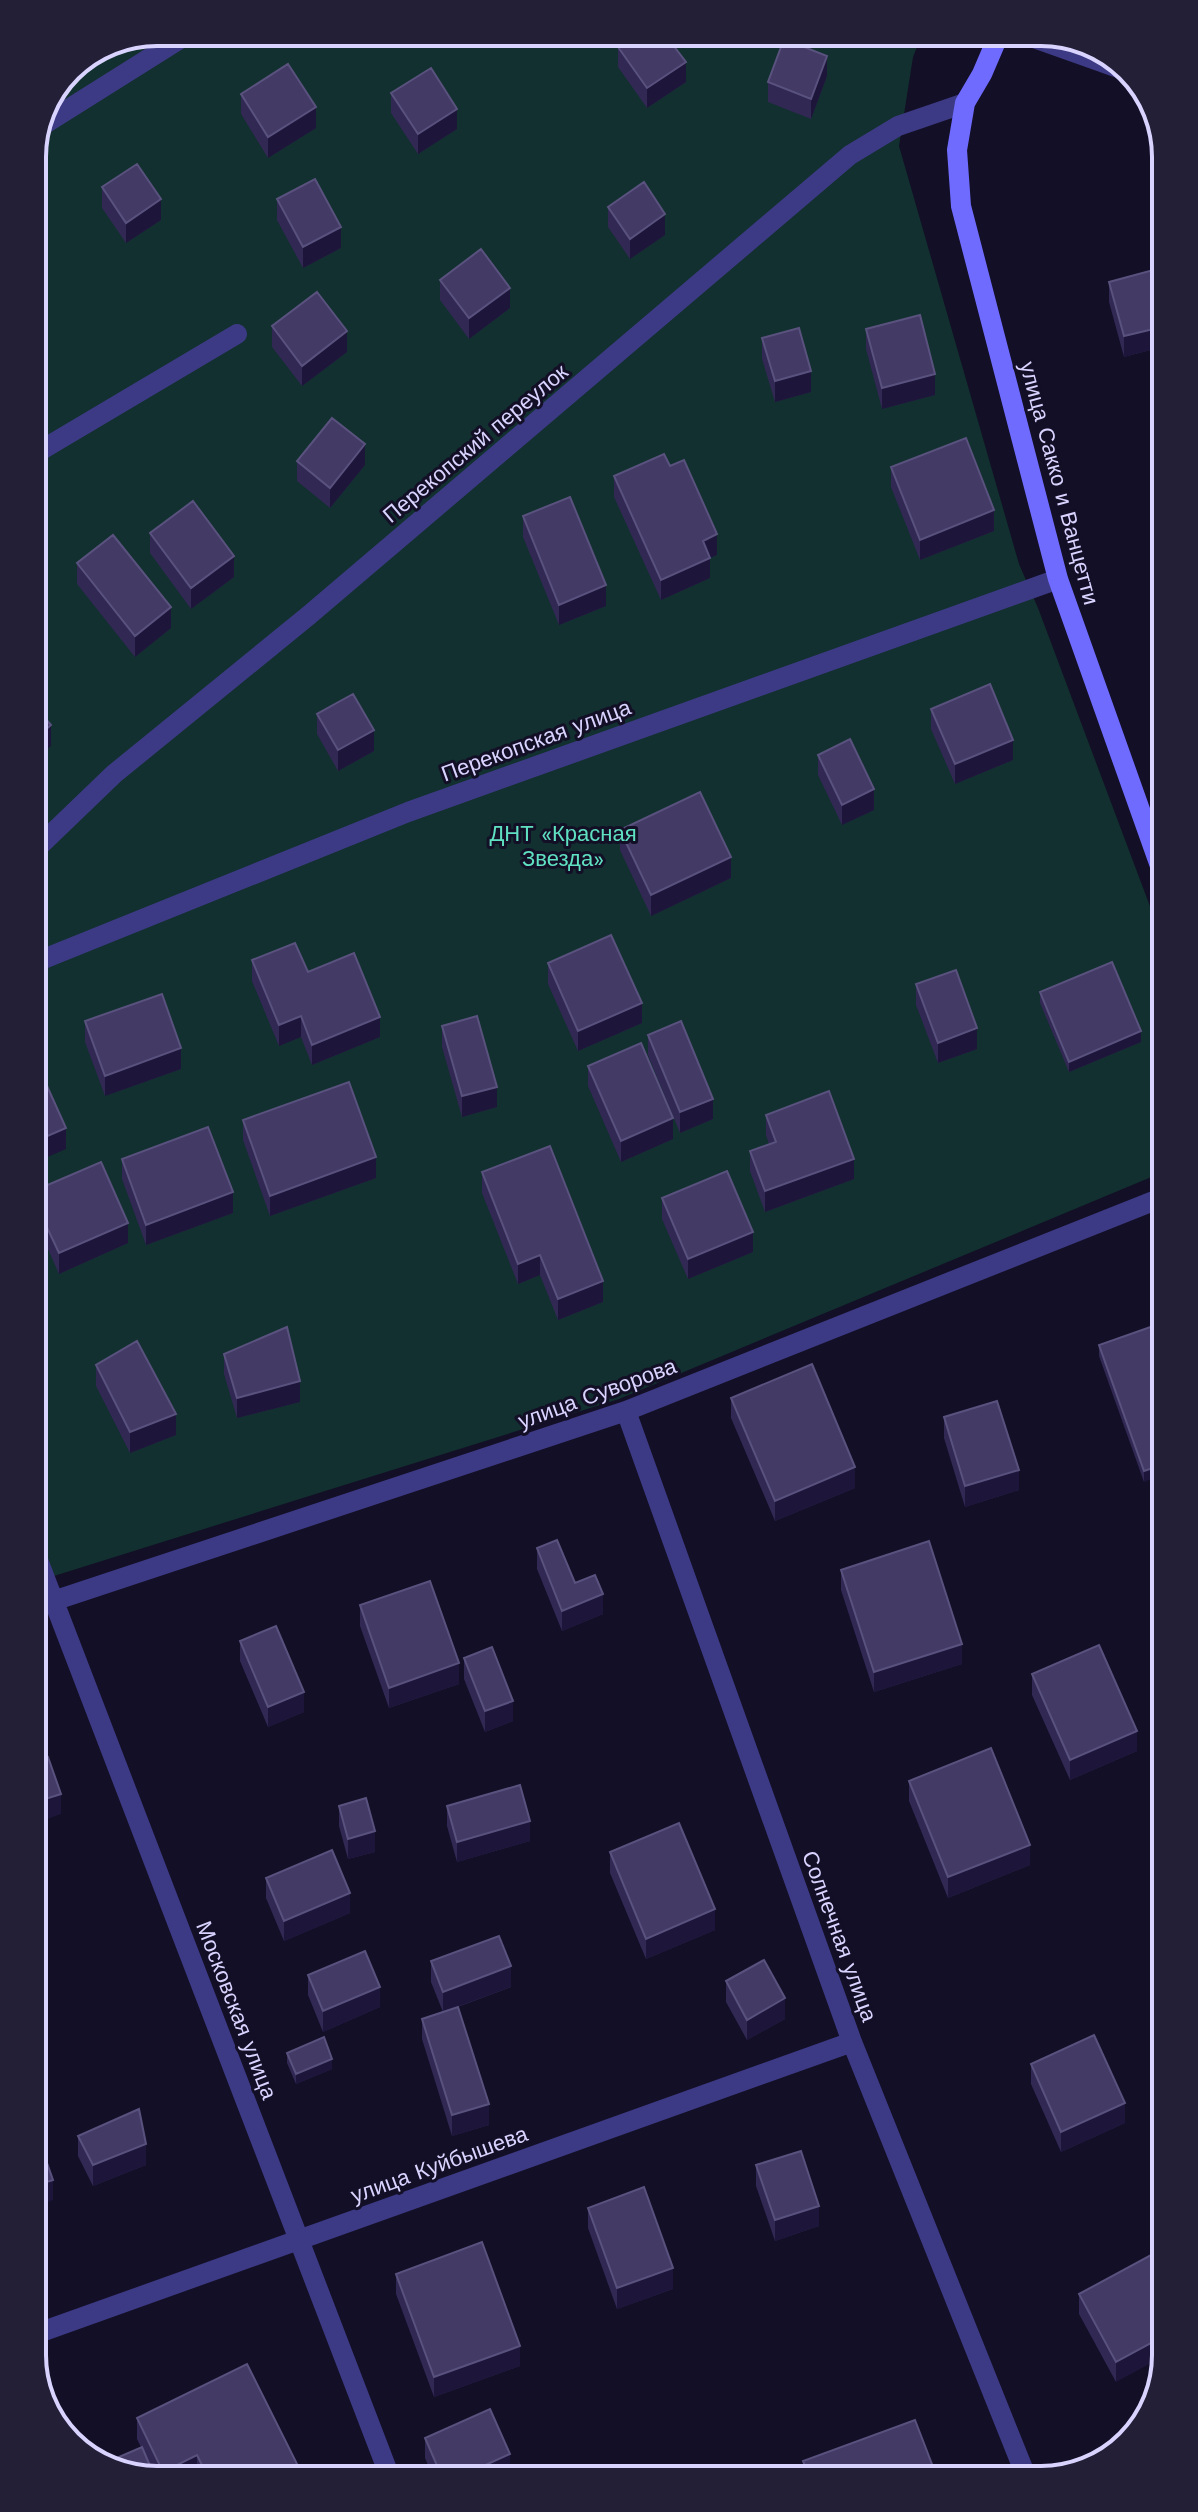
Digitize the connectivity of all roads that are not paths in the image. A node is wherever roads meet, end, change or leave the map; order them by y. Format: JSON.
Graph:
{"nodes":[{"id":1,"x":169,"y":46,"type":"edge"},
{"id":2,"x":994,"y":46,"type":"edge"},
{"id":3,"x":1062,"y":48,"type":"edge"},
{"id":4,"x":1094,"y":59,"type":"edge"},
{"id":5,"x":965,"y":103,"type":"junction"},
{"id":6,"x":53,"y":119,"type":"edge"},
{"id":7,"x":237,"y":334,"type":"dead end"},
{"id":8,"x":46,"y":447,"type":"edge"},
{"id":9,"x":1058,"y":579,"type":"junction"},
{"id":10,"x":46,"y":839,"type":"edge"},
{"id":11,"x":1152,"y":843,"type":"edge"},
{"id":12,"x":46,"y":958,"type":"edge"},
{"id":13,"x":1152,"y":1202,"type":"edge"},
{"id":14,"x":626,"y":1411,"type":"junction"},
{"id":15,"x":46,"y":1603,"type":"edge"},
{"id":16,"x":852,"y":2042,"type":"junction"},
{"id":17,"x":299,"y":2240,"type":"junction"},
{"id":18,"x":46,"y":2330,"type":"edge"},
{"id":19,"x":386,"y":2466,"type":"edge"},
{"id":20,"x":1022,"y":2466,"type":"edge"}],
"edges":[{"from":1,"to":6,"type":"street"},
{"from":2,"to":5,"type":"main road","name":"улица Сакко и Ванцетти"},
{"from":3,"to":4,"type":"street"},
{"from":5,"to":9,"type":"main road","name":"улица Сакко и Ванцетти"},
{"from":5,"to":10,"type":"street","name":"Перекопский переулок"},
{"from":7,"to":8,"type":"street"},
{"from":9,"to":11,"type":"main road","name":"улица Сакко и Ванцетти"},
{"from":9,"to":12,"type":"street","name":"Перекопская улица"},
{"from":13,"to":14,"type":"street","name":"улица Суворова"},
{"from":14,"to":15,"type":"street","name":"улица Суворова"},
{"from":14,"to":16,"type":"street","name":"Солнечная улица"},
{"from":15,"to":17,"type":"street","name":"Московская улица"},
{"from":16,"to":17,"type":"street","name":"улица Куйбышева"},
{"from":16,"to":20,"type":"street","name":"Солнечная улица"},
{"from":17,"to":18,"type":"street","name":"улица Куйбышева"},
{"from":17,"to":19,"type":"street","name":"Московская улица"}]}
